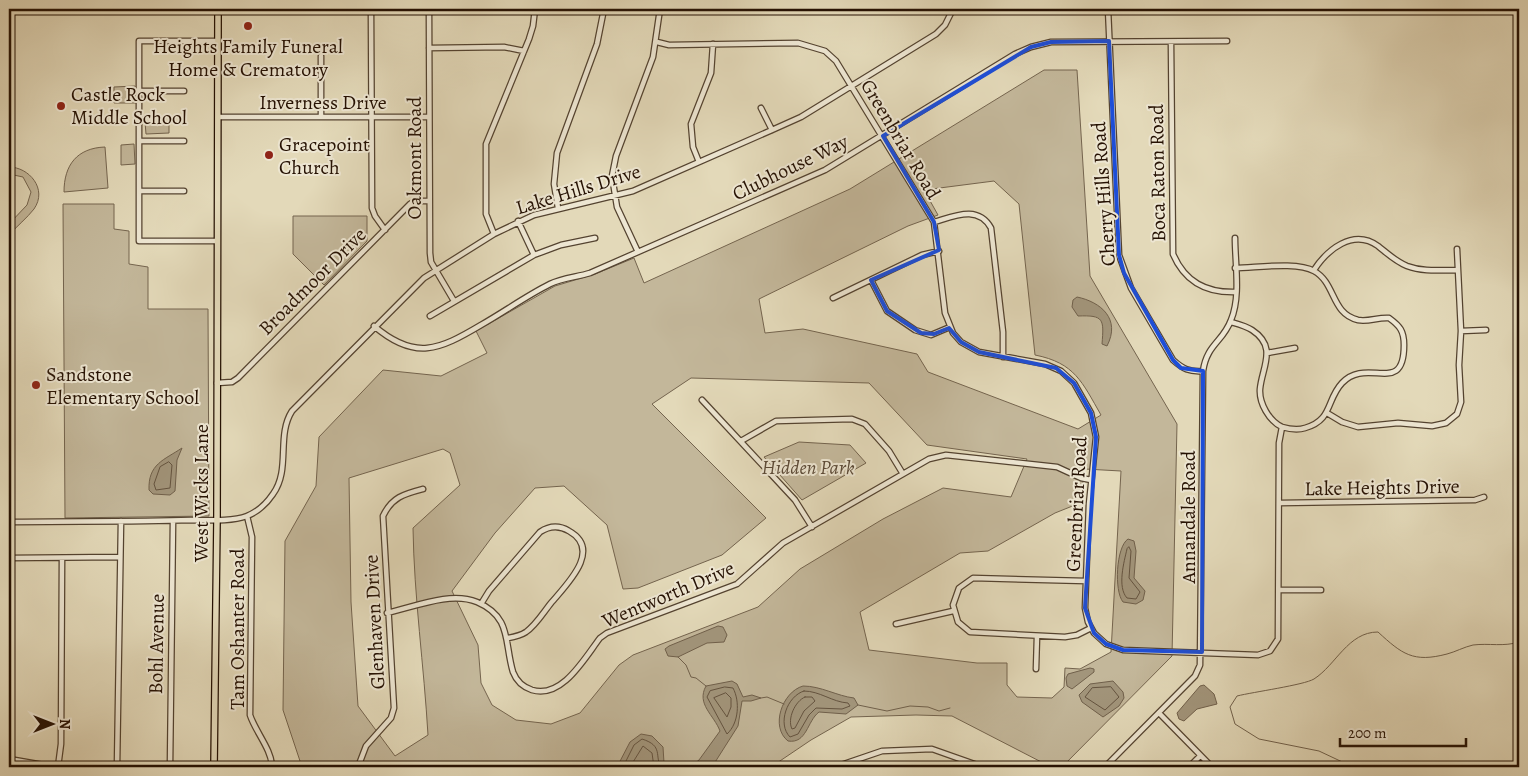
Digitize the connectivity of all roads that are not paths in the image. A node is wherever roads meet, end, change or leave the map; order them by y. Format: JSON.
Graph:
{"nodes":[{"id":1,"x":218,"y":9,"type":"edge"},
{"id":2,"x":371,"y":9,"type":"edge"},
{"id":3,"x":429,"y":9,"type":"edge"},
{"id":4,"x":535,"y":9,"type":"edge"},
{"id":5,"x":604,"y":9,"type":"edge"},
{"id":6,"x":660,"y":9,"type":"edge"},
{"id":7,"x":953,"y":9,"type":"edge"},
{"id":8,"x":1108,"y":9,"type":"edge"},
{"id":9,"x":218,"y":41,"type":"junction"},
{"id":10,"x":1227,"y":41,"type":"dead end"},
{"id":11,"x":657,"y":42,"type":"junction"},
{"id":12,"x":1109,"y":42,"type":"junction"},
{"id":13,"x":1171,"y":42,"type":"junction"},
{"id":14,"x":713,"y":44,"type":"junction"},
{"id":15,"x":429,"y":48,"type":"junction"},
{"id":16,"x":524,"y":51,"type":"junction"},
{"id":17,"x":321,"y":56,"type":"dead end"},
{"id":18,"x":851,"y":85,"type":"junction"},
{"id":19,"x":184,"y":91,"type":"dead end"},
{"id":20,"x":139,"y":92,"type":"junction"},
{"id":21,"x":761,"y":108,"type":"dead end"},
{"id":22,"x":321,"y":116,"type":"junction"},
{"id":23,"x":218,"y":117,"type":"junction"},
{"id":24,"x":372,"y":117,"type":"junction"},
{"id":25,"x":429,"y":117,"type":"junction"},
{"id":26,"x":772,"y":130,"type":"junction"},
{"id":27,"x":883,"y":136,"type":"junction"},
{"id":28,"x":139,"y":141,"type":"junction"},
{"id":29,"x":184,"y":141,"type":"dead end"},
{"id":30,"x":698,"y":162,"type":"junction"},
{"id":31,"x":139,"y":191,"type":"junction"},
{"id":32,"x":184,"y":191,"type":"dead end"},
{"id":33,"x":615,"y":196,"type":"junction"},
{"id":34,"x":428,"y":201,"type":"junction"},
{"id":35,"x":558,"y":208,"type":"junction"},
{"id":36,"x":518,"y":222,"type":"junction"},
{"id":37,"x":934,"y":222,"type":"junction"},
{"id":38,"x":385,"y":230,"type":"junction"},
{"id":39,"x":494,"y":234,"type":"junction"},
{"id":40,"x":595,"y":238,"type":"dead end"},
{"id":41,"x":1235,"y":238,"type":"dead end"},
{"id":42,"x":217,"y":241,"type":"junction"},
{"id":43,"x":1457,"y":249,"type":"dead end"},
{"id":44,"x":939,"y":251,"type":"junction"},
{"id":45,"x":638,"y":252,"type":"junction"},
{"id":46,"x":534,"y":255,"type":"junction"},
{"id":47,"x":1235,"y":268,"type":"junction"},
{"id":48,"x":436,"y":270,"type":"junction"},
{"id":49,"x":1314,"y":270,"type":"junction"},
{"id":50,"x":1457,"y":270,"type":"junction"},
{"id":51,"x":871,"y":280,"type":"junction"},
{"id":52,"x":1236,"y":292,"type":"junction"},
{"id":53,"x":832,"y":298,"type":"dead end"},
{"id":54,"x":454,"y":301,"type":"junction"},
{"id":55,"x":430,"y":316,"type":"dead end"},
{"id":56,"x":1231,"y":322,"type":"junction"},
{"id":57,"x":374,"y":326,"type":"junction"},
{"id":58,"x":950,"y":328,"type":"junction"},
{"id":59,"x":1486,"y":330,"type":"dead end"},
{"id":60,"x":1461,"y":331,"type":"junction"},
{"id":61,"x":1295,"y":348,"type":"dead end"},
{"id":62,"x":1267,"y":353,"type":"junction"},
{"id":63,"x":1003,"y":357,"type":"junction"},
{"id":64,"x":1203,"y":371,"type":"junction"},
{"id":65,"x":217,"y":383,"type":"junction"},
{"id":66,"x":702,"y":400,"type":"dead end"},
{"id":67,"x":1327,"y":413,"type":"junction"},
{"id":68,"x":1282,"y":426,"type":"junction"},
{"id":69,"x":741,"y":441,"type":"junction"},
{"id":70,"x":903,"y":474,"type":"junction"},
{"id":71,"x":1091,"y":480,"type":"junction"},
{"id":72,"x":423,"y":489,"type":"dead end"},
{"id":73,"x":1484,"y":497,"type":"dead end"},
{"id":74,"x":1280,"y":503,"type":"junction"},
{"id":75,"x":247,"y":516,"type":"junction"},
{"id":76,"x":217,"y":519,"type":"junction"},
{"id":77,"x":120,"y":521,"type":"junction"},
{"id":78,"x":173,"y":521,"type":"junction"},
{"id":79,"x":9,"y":522,"type":"edge"},
{"id":80,"x":812,"y":527,"type":"junction"},
{"id":81,"x":120,"y":557,"type":"junction"},
{"id":82,"x":9,"y":558,"type":"edge"},
{"id":83,"x":62,"y":558,"type":"junction"},
{"id":84,"x":1086,"y":581,"type":"junction"},
{"id":85,"x":1279,"y":590,"type":"junction"},
{"id":86,"x":1320,"y":590,"type":"dead end"},
{"id":87,"x":481,"y":604,"type":"junction"},
{"id":88,"x":953,"y":611,"type":"junction"},
{"id":89,"x":387,"y":613,"type":"junction"},
{"id":90,"x":896,"y":624,"type":"dead end"},
{"id":91,"x":1091,"y":628,"type":"junction"},
{"id":92,"x":1037,"y":636,"type":"junction"},
{"id":93,"x":508,"y":638,"type":"junction"},
{"id":94,"x":1202,"y":652,"type":"junction"},
{"id":95,"x":1036,"y":669,"type":"dead end"},
{"id":96,"x":1159,"y":713,"type":"junction"},
{"id":97,"x":1200,"y":756,"type":"junction"},
{"id":98,"x":9,"y":759,"type":"edge"},
{"id":99,"x":56,"y":767,"type":"edge"},
{"id":100,"x":117,"y":767,"type":"edge"},
{"id":101,"x":170,"y":767,"type":"edge"},
{"id":102,"x":214,"y":767,"type":"edge"},
{"id":103,"x":272,"y":767,"type":"edge"},
{"id":104,"x":358,"y":767,"type":"edge"},
{"id":105,"x":835,"y":767,"type":"edge"},
{"id":106,"x":983,"y":767,"type":"edge"},
{"id":107,"x":1105,"y":767,"type":"edge"},
{"id":108,"x":1190,"y":767,"type":"edge"},
{"id":109,"x":1212,"y":767,"type":"edge"}],
"edges":[{"from":1,"to":9,"type":"main road","name":"West Wicks Lane"},
{"from":2,"to":24,"type":"street"},
{"from":3,"to":15,"type":"street","name":"Oakmont Road"},
{"from":4,"to":16,"type":"street"},
{"from":5,"to":35,"type":"street"},
{"from":6,"to":11,"type":"street"},
{"from":7,"to":18,"type":"street","name":"Lake Hills Drive"},
{"from":8,"to":12,"type":"street","name":"Cherry Hills Road"},
{"from":9,"to":20,"type":"street"},
{"from":9,"to":23,"type":"main road","name":"West Wicks Lane"},
{"from":10,"to":13,"type":"street","name":"Clubhouse Way"},
{"from":11,"to":14,"type":"street","name":"Greenbriar Road"},
{"from":11,"to":33,"type":"street"},
{"from":12,"to":13,"type":"street","name":"Clubhouse Way"},
{"from":12,"to":27,"type":"street","name":"Clubhouse Way"},
{"from":12,"to":64,"type":"street","name":"Cherry Hills Road"},
{"from":13,"to":52,"type":"street","name":"Boca Raton Road"},
{"from":14,"to":18,"type":"street","name":"Greenbriar Road"},
{"from":14,"to":30,"type":"street"},
{"from":15,"to":16,"type":"street"},
{"from":15,"to":25,"type":"street","name":"Oakmont Road"},
{"from":16,"to":39,"type":"street"},
{"from":17,"to":22,"type":"street"},
{"from":18,"to":26,"type":"street","name":"Lake Hills Drive"},
{"from":18,"to":27,"type":"street","name":"Greenbriar Road"},
{"from":19,"to":20,"type":"street"},
{"from":20,"to":28,"type":"street"},
{"from":21,"to":26,"type":"street"},
{"from":22,"to":23,"type":"street","name":"Inverness Drive"},
{"from":22,"to":24,"type":"street","name":"Inverness Drive"},
{"from":23,"to":42,"type":"main road","name":"West Wicks Lane"},
{"from":24,"to":25,"type":"street","name":"Inverness Drive"},
{"from":24,"to":38,"type":"street"},
{"from":25,"to":34,"type":"street","name":"Oakmont Road"},
{"from":26,"to":30,"type":"street","name":"Lake Hills Drive"},
{"from":27,"to":37,"type":"street","name":"Greenbriar Road"},
{"from":27,"to":45,"type":"street","name":"Clubhouse Way"},
{"from":28,"to":29,"type":"street"},
{"from":28,"to":31,"type":"street"},
{"from":30,"to":33,"type":"street","name":"Lake Hills Drive"},
{"from":31,"to":32,"type":"street"},
{"from":31,"to":42,"type":"street"},
{"from":33,"to":35,"type":"street","name":"Lake Hills Drive"},
{"from":33,"to":45,"type":"street"},
{"from":34,"to":38,"type":"street","name":"Broadmoor Drive"},
{"from":34,"to":48,"type":"street","name":"Oakmont Road"},
{"from":35,"to":36,"type":"street","name":"Lake Hills Drive"},
{"from":36,"to":39,"type":"street","name":"Lake Hills Drive"},
{"from":36,"to":46,"type":"street"},
{"from":37,"to":44,"type":"street","name":"Greenbriar Road"},
{"from":37,"to":63,"type":"street"},
{"from":38,"to":65,"type":"street","name":"Broadmoor Drive"},
{"from":39,"to":48,"type":"street","name":"Lake Hills Drive"},
{"from":40,"to":46,"type":"street"},
{"from":41,"to":47,"type":"street","name":"Annandale Road"},
{"from":42,"to":65,"type":"main road","name":"West Wicks Lane"},
{"from":43,"to":50,"type":"street"},
{"from":44,"to":51,"type":"street"},
{"from":44,"to":58,"type":"street","name":"Greenbriar Road"},
{"from":45,"to":57,"type":"street","name":"Clubhouse Way"},
{"from":46,"to":54,"type":"street"},
{"from":47,"to":49,"type":"street"},
{"from":47,"to":52,"type":"street","name":"Annandale Road"},
{"from":48,"to":54,"type":"street","name":"Oakmont Road"},
{"from":48,"to":57,"type":"street","name":"Lake Hills Drive"},
{"from":49,"to":50,"type":"street"},
{"from":49,"to":67,"type":"street"},
{"from":50,"to":60,"type":"street"},
{"from":51,"to":53,"type":"street"},
{"from":51,"to":58,"type":"street"},
{"from":52,"to":56,"type":"street","name":"Annandale Road"},
{"from":54,"to":55,"type":"street"},
{"from":56,"to":62,"type":"street"},
{"from":56,"to":64,"type":"street","name":"Annandale Road"},
{"from":57,"to":75,"type":"street","name":"Lake Hills Drive"},
{"from":58,"to":63,"type":"street","name":"Greenbriar Road"},
{"from":59,"to":60,"type":"street"},
{"from":60,"to":67,"type":"street"},
{"from":61,"to":62,"type":"street"},
{"from":62,"to":68,"type":"street"},
{"from":63,"to":71,"type":"street","name":"Greenbriar Road"},
{"from":64,"to":94,"type":"street","name":"Annandale Road"},
{"from":65,"to":76,"type":"main road","name":"West Wicks Lane"},
{"from":66,"to":69,"type":"street"},
{"from":67,"to":68,"type":"street"},
{"from":68,"to":74,"type":"street"},
{"from":69,"to":70,"type":"street"},
{"from":69,"to":80,"type":"street"},
{"from":70,"to":71,"type":"street","name":"Wentworth Drive"},
{"from":70,"to":80,"type":"street","name":"Wentworth Drive"},
{"from":71,"to":84,"type":"street","name":"Greenbriar Road"},
{"from":72,"to":89,"type":"street","name":"Glenhaven Drive"},
{"from":73,"to":74,"type":"street","name":"Lake Heights Drive"},
{"from":74,"to":85,"type":"street"},
{"from":75,"to":76,"type":"street"},
{"from":75,"to":103,"type":"street","name":"Tam Oshanter Road"},
{"from":76,"to":78,"type":"street"},
{"from":76,"to":102,"type":"main road","name":"West Wicks Lane"},
{"from":77,"to":78,"type":"street"},
{"from":77,"to":79,"type":"street"},
{"from":77,"to":81,"type":"street"},
{"from":78,"to":101,"type":"street","name":"Bohl Avenue"},
{"from":80,"to":93,"type":"street","name":"Wentworth Drive"},
{"from":81,"to":83,"type":"street"},
{"from":81,"to":100,"type":"street"},
{"from":82,"to":83,"type":"street"},
{"from":83,"to":99,"type":"street"},
{"from":84,"to":88,"type":"street"},
{"from":84,"to":91,"type":"street","name":"Greenbriar Road"},
{"from":85,"to":86,"type":"street"},
{"from":85,"to":94,"type":"street"},
{"from":87,"to":89,"type":"street"},
{"from":87,"to":93,"type":"street","name":"Wentworth Drive"},
{"from":87,"to":93,"type":"street"},
{"from":88,"to":90,"type":"street"},
{"from":88,"to":92,"type":"street"},
{"from":89,"to":104,"type":"street","name":"Glenhaven Drive"},
{"from":91,"to":92,"type":"street"},
{"from":91,"to":94,"type":"street"},
{"from":92,"to":95,"type":"street"},
{"from":94,"to":96,"type":"street","name":"Annandale Road"},
{"from":96,"to":97,"type":"street"},
{"from":96,"to":107,"type":"street","name":"Annandale Road"},
{"from":97,"to":108,"type":"street"},
{"from":97,"to":109,"type":"street"},
{"from":98,"to":99,"type":"street"},
{"from":105,"to":106,"type":"street"}]}
